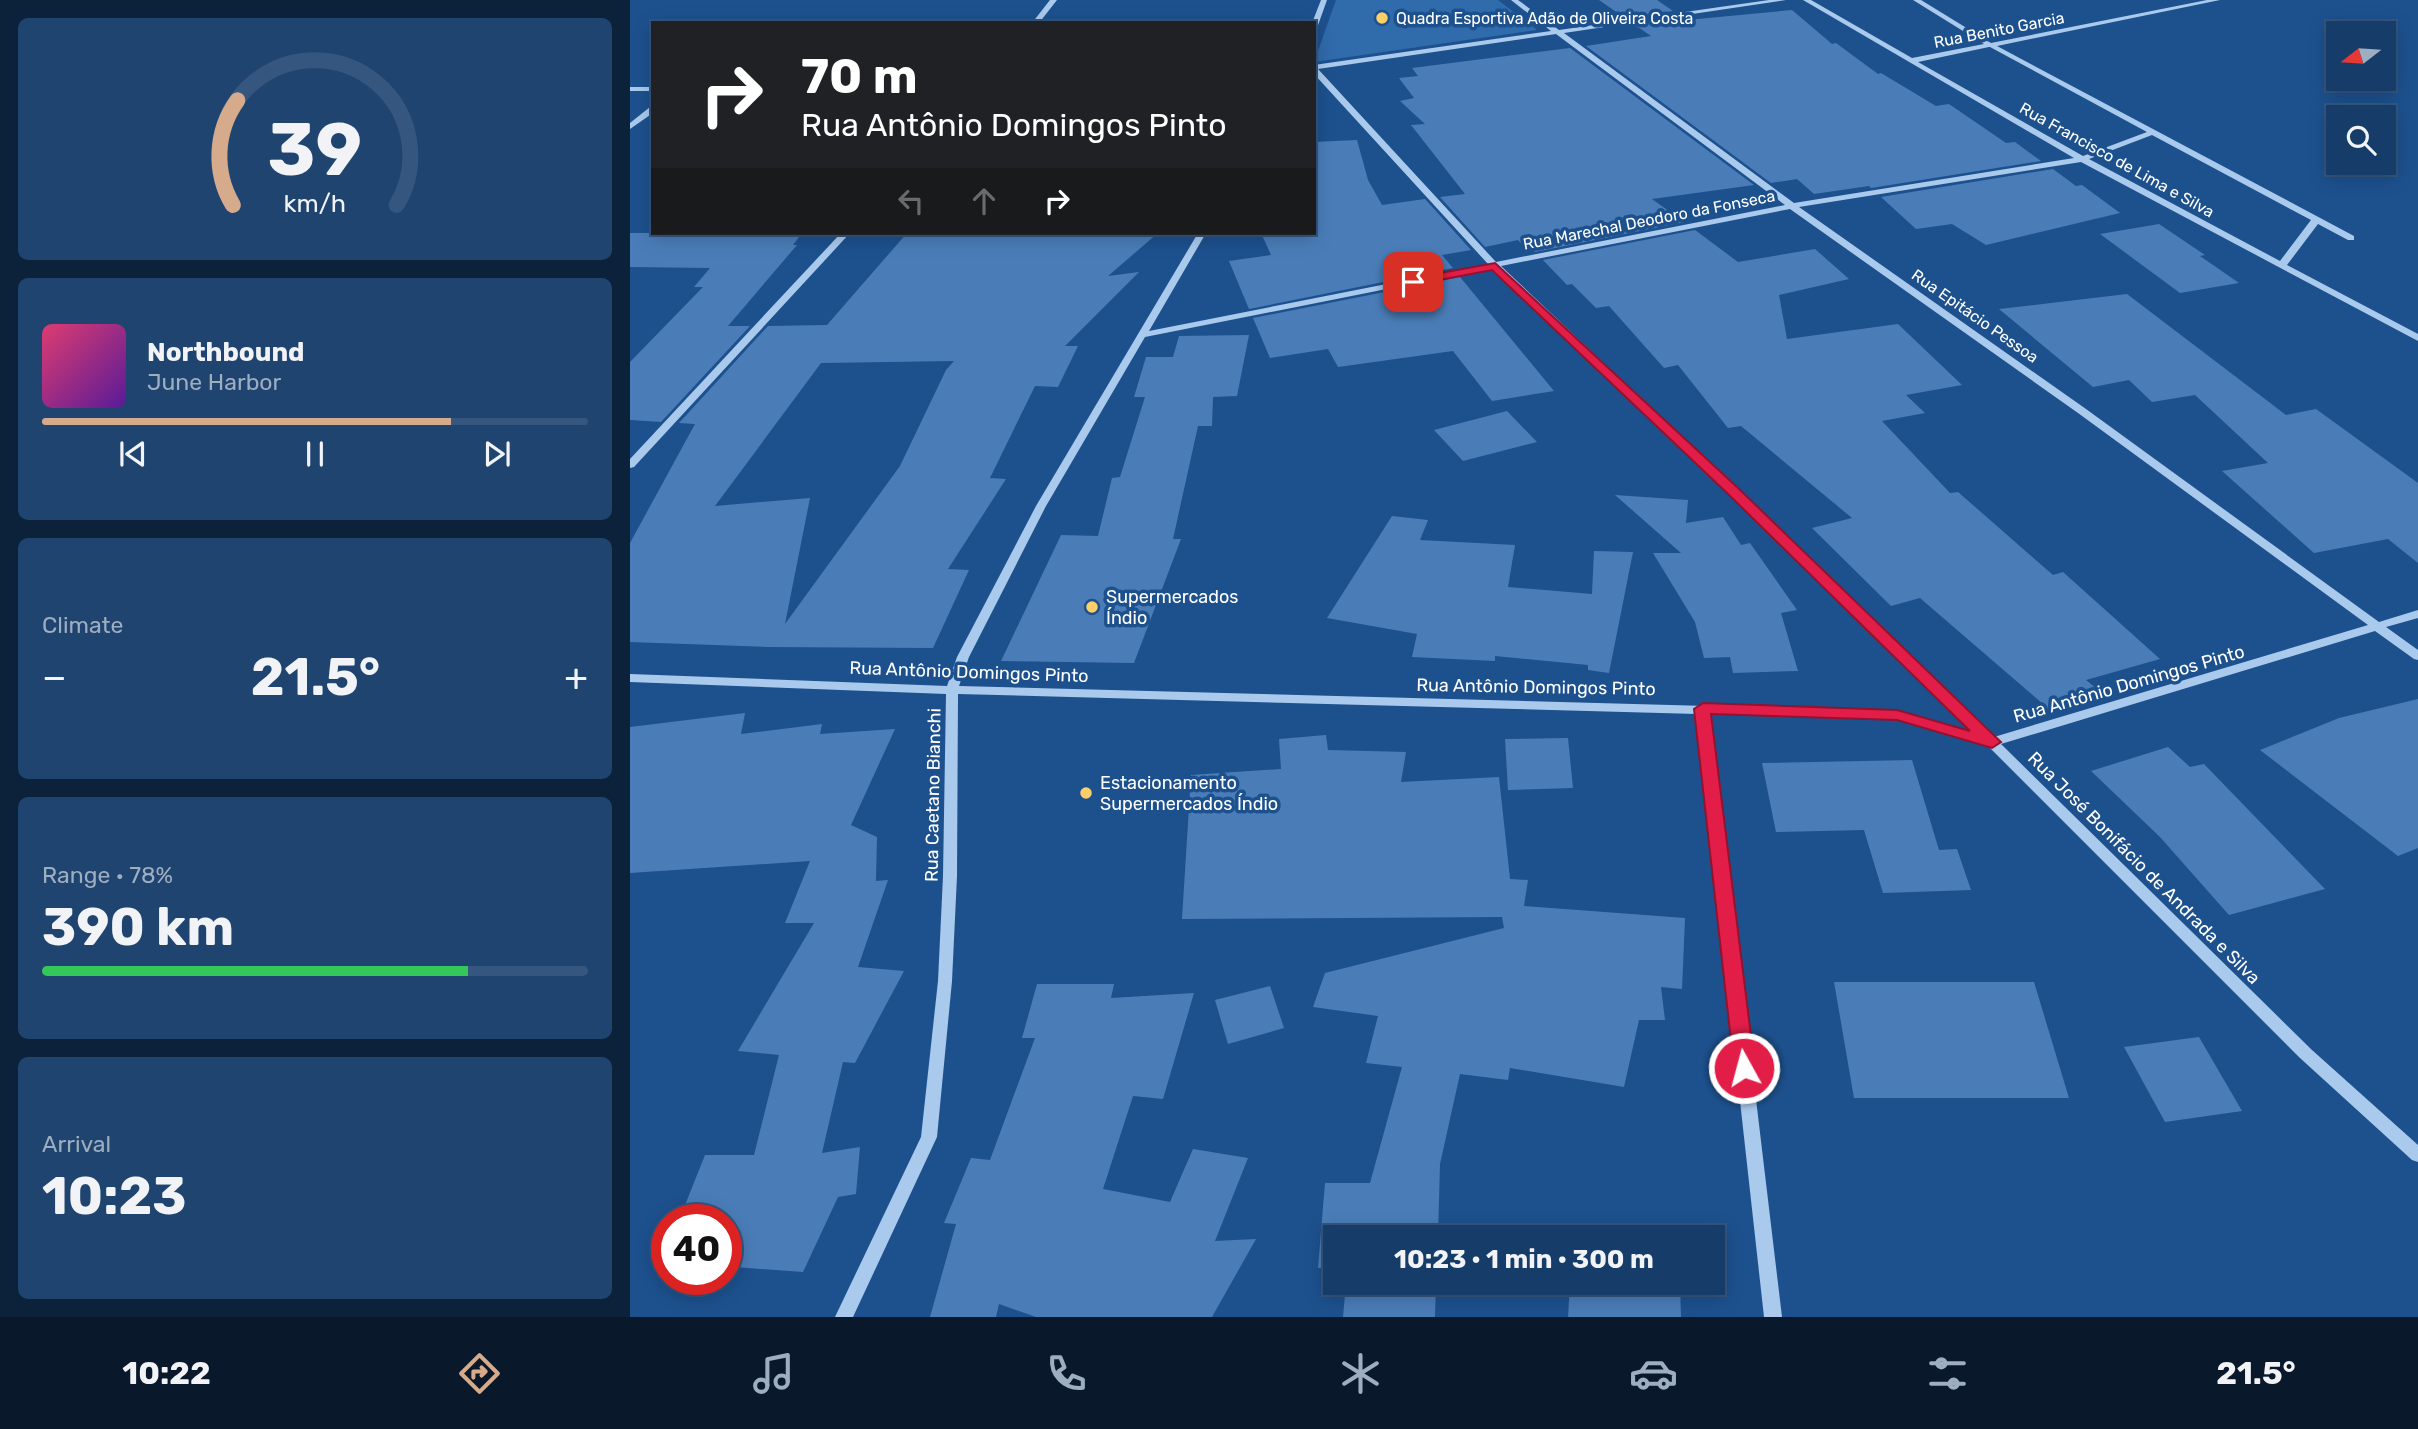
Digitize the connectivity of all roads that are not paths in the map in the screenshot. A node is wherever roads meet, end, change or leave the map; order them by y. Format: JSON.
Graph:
{"nodes":[{"id":1,"x":1054,"y":0,"type":"edge"},
{"id":2,"x":1324,"y":0,"type":"edge"},
{"id":3,"x":1514,"y":0,"type":"edge"},
{"id":4,"x":1783,"y":0,"type":"edge"},
{"id":5,"x":1806,"y":0,"type":"edge"},
{"id":6,"x":1916,"y":0,"type":"edge"},
{"id":7,"x":2217,"y":0,"type":"edge"},
{"id":8,"x":1037,"y":21,"type":"edge"},
{"id":9,"x":1316,"y":22,"type":"edge"},
{"id":10,"x":1557,"y":32,"type":"junction"},
{"id":11,"x":1992,"y":46,"type":"junction"},
{"id":12,"x":1910,"y":61,"type":"junction"},
{"id":13,"x":1316,"y":68,"type":"edge"},
{"id":14,"x":1316,"y":70,"type":"edge"},
{"id":15,"x":630,"y":89,"type":"edge"},
{"id":16,"x":651,"y":89,"type":"edge"},
{"id":17,"x":651,"y":111,"type":"edge"},
{"id":18,"x":630,"y":127,"type":"edge"},
{"id":19,"x":2153,"y":132,"type":"junction"},
{"id":20,"x":2082,"y":159,"type":"junction"},
{"id":21,"x":1791,"y":206,"type":"junction"},
{"id":22,"x":2316,"y":220,"type":"junction"},
{"id":23,"x":844,"y":235,"type":"edge"},
{"id":24,"x":1201,"y":235,"type":"edge"},
{"id":25,"x":2351,"y":238,"type":"dead end"},
{"id":26,"x":2282,"y":265,"type":"junction"},
{"id":27,"x":1495,"y":266,"type":"junction"},
{"id":28,"x":1142,"y":335,"type":"junction"},
{"id":29,"x":2418,"y":338,"type":"edge"},
{"id":30,"x":630,"y":464,"type":"edge"},
{"id":31,"x":2418,"y":614,"type":"edge"},
{"id":32,"x":2379,"y":628,"type":"junction"},
{"id":33,"x":2418,"y":656,"type":"edge"},
{"id":34,"x":630,"y":678,"type":"edge"},
{"id":35,"x":952,"y":690,"type":"junction"},
{"id":36,"x":1703,"y":709,"type":"junction"},
{"id":37,"x":1992,"y":742,"type":"junction"},
{"id":38,"x":2418,"y":1155,"type":"edge"},
{"id":39,"x":844,"y":1317,"type":"edge"},
{"id":40,"x":1773,"y":1317,"type":"edge"}],
"edges":[{"from":1,"to":8,"type":"street"},
{"from":2,"to":9,"type":"street"},
{"from":3,"to":10,"type":"street","name":"Rua Epitácio Pessoa"},
{"from":4,"to":10,"type":"street"},
{"from":5,"to":12,"type":"street","name":"Rua Francisco de Lima e Silva"},
{"from":6,"to":11,"type":"street"},
{"from":7,"to":11,"type":"street","name":"Rua Benito Garcia"},
{"from":10,"to":13,"type":"street"},
{"from":10,"to":21,"type":"street","name":"Rua Epitácio Pessoa"},
{"from":11,"to":12,"type":"street","name":"Rua Benito Garcia"},
{"from":11,"to":19,"type":"street"},
{"from":12,"to":20,"type":"street","name":"Rua Francisco de Lima e Silva"},
{"from":14,"to":27,"type":"street","name":"Rua José Bonifácio de Andrada e Silva"},
{"from":15,"to":16,"type":"street"},
{"from":17,"to":18,"type":"street"},
{"from":19,"to":20,"type":"street","name":"Rua Marechal Deodoro da Fonseca"},
{"from":19,"to":22,"type":"street"},
{"from":20,"to":21,"type":"street","name":"Rua Marechal Deodoro da Fonseca"},
{"from":20,"to":26,"type":"street","name":"Rua Francisco de Lima e Silva"},
{"from":21,"to":27,"type":"street","name":"Rua Marechal Deodoro da Fonseca"},
{"from":21,"to":32,"type":"street","name":"Rua Epitácio Pessoa"},
{"from":22,"to":25,"type":"street"},
{"from":22,"to":26,"type":"street"},
{"from":23,"to":30,"type":"street"},
{"from":24,"to":28,"type":"street","name":"Rua Caetano Bianchi"},
{"from":26,"to":29,"type":"street","name":"Rua Francisco de Lima e Silva"},
{"from":27,"to":28,"type":"street","name":"Rua Marechal Deodoro da Fonseca"},
{"from":27,"to":37,"type":"street","name":"Rua José Bonifácio de Andrada e Silva"},
{"from":28,"to":35,"type":"street","name":"Rua Caetano Bianchi"},
{"from":31,"to":32,"type":"street","name":"Rua Antônio Domingos Pinto"},
{"from":32,"to":33,"type":"street","name":"Rua Epitácio Pessoa"},
{"from":32,"to":37,"type":"street","name":"Rua Antônio Domingos Pinto"},
{"from":34,"to":35,"type":"street","name":"Rua Antônio Domingos Pinto"},
{"from":35,"to":36,"type":"street","name":"Rua Antônio Domingos Pinto"},
{"from":35,"to":39,"type":"street","name":"Rua Caetano Bianchi"},
{"from":36,"to":37,"type":"street","name":"Rua Antônio Domingos Pinto"},
{"from":36,"to":40,"type":"street"},
{"from":37,"to":38,"type":"street","name":"Rua José Bonifácio de Andrada e Silva"}]}
